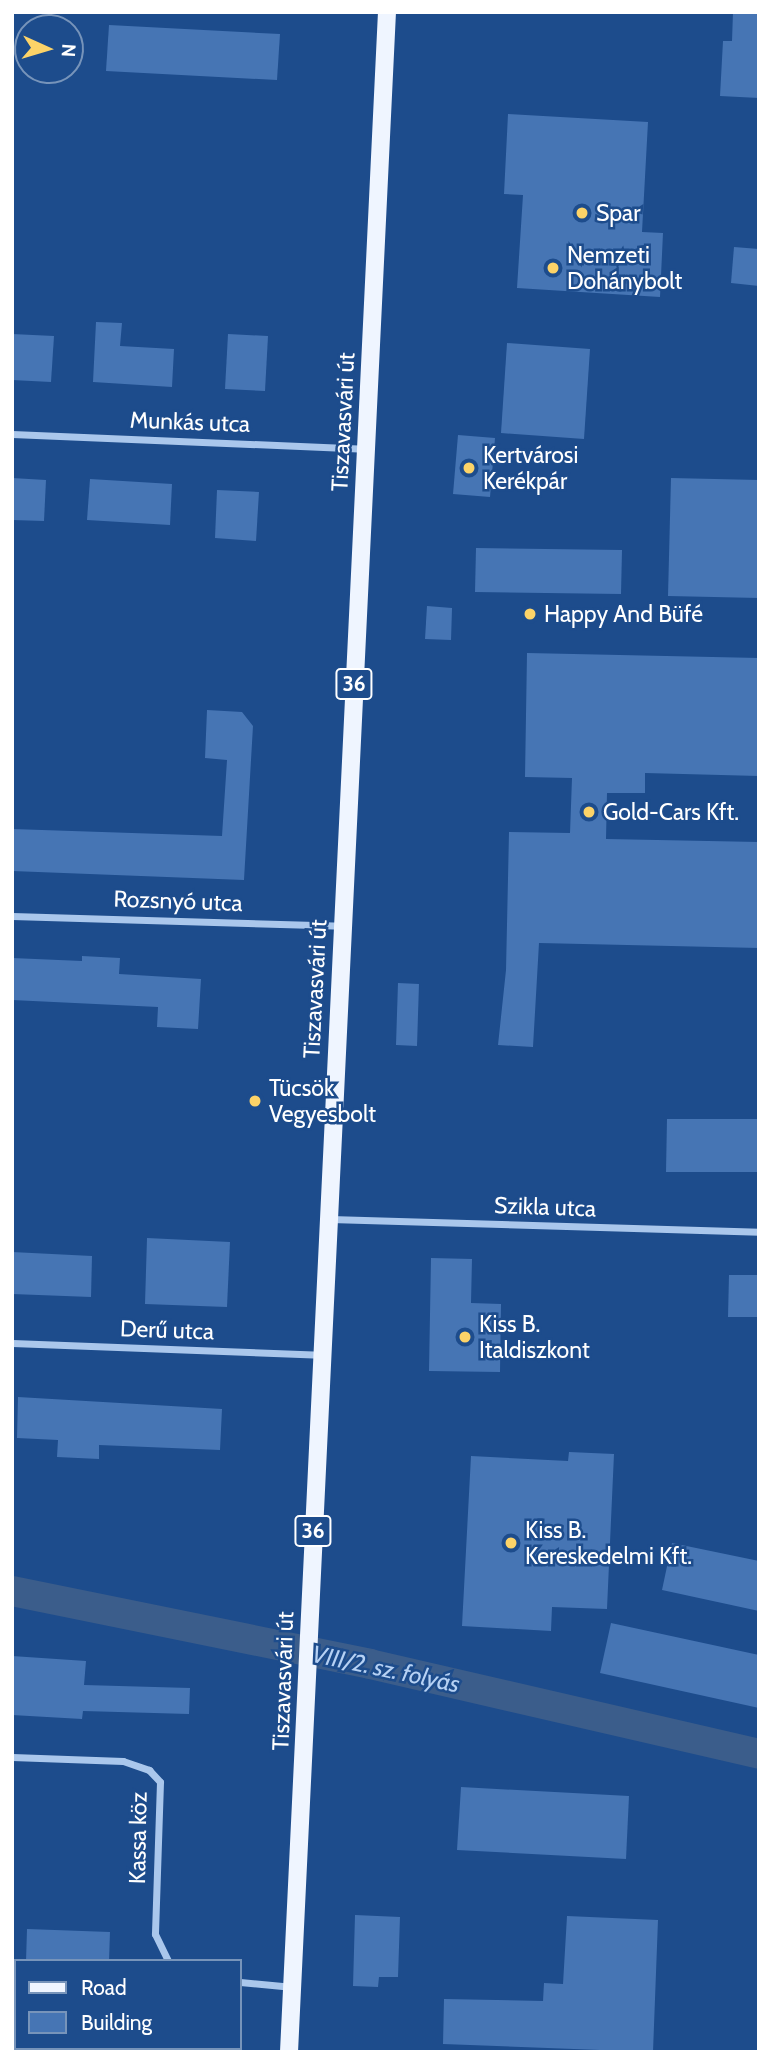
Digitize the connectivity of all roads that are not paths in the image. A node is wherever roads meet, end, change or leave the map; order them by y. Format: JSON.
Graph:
{"nodes":[{"id":1,"x":387,"y":12,"type":"edge"},
{"id":2,"x":12,"y":434,"type":"edge"},
{"id":3,"x":365,"y":449,"type":"junction"},
{"id":4,"x":12,"y":916,"type":"edge"},
{"id":5,"x":342,"y":926,"type":"junction"},
{"id":6,"x":330,"y":1219,"type":"junction"},
{"id":7,"x":759,"y":1232,"type":"edge"},
{"id":8,"x":12,"y":1343,"type":"edge"},
{"id":9,"x":321,"y":1355,"type":"junction"},
{"id":10,"x":12,"y":1757,"type":"edge"},
{"id":11,"x":167,"y":1959,"type":"edge"},
{"id":12,"x":242,"y":1982,"type":"edge"},
{"id":13,"x":293,"y":1987,"type":"junction"},
{"id":14,"x":289,"y":2052,"type":"edge"}],
"edges":[{"from":1,"to":3,"type":"main road","name":"Tiszavasvári út","number":"36"},
{"from":2,"to":3,"type":"street","name":"Munkás utca"},
{"from":3,"to":5,"type":"main road","name":"Tiszavasvári út","number":"36"},
{"from":4,"to":5,"type":"street","name":"Rozsnyó utca"},
{"from":5,"to":6,"type":"main road","name":"Tiszavasvári út","number":"36"},
{"from":6,"to":7,"type":"street","name":"Szikla utca"},
{"from":6,"to":9,"type":"main road","name":"Tiszavasvári út","number":"36"},
{"from":8,"to":9,"type":"street","name":"Derű utca"},
{"from":9,"to":13,"type":"main road","name":"Tiszavasvári út","number":"36"},
{"from":10,"to":11,"type":"street","name":"Kassa köz"},
{"from":12,"to":13,"type":"street"},
{"from":13,"to":14,"type":"main road","name":"Tiszavasvári út","number":"36"}]}
